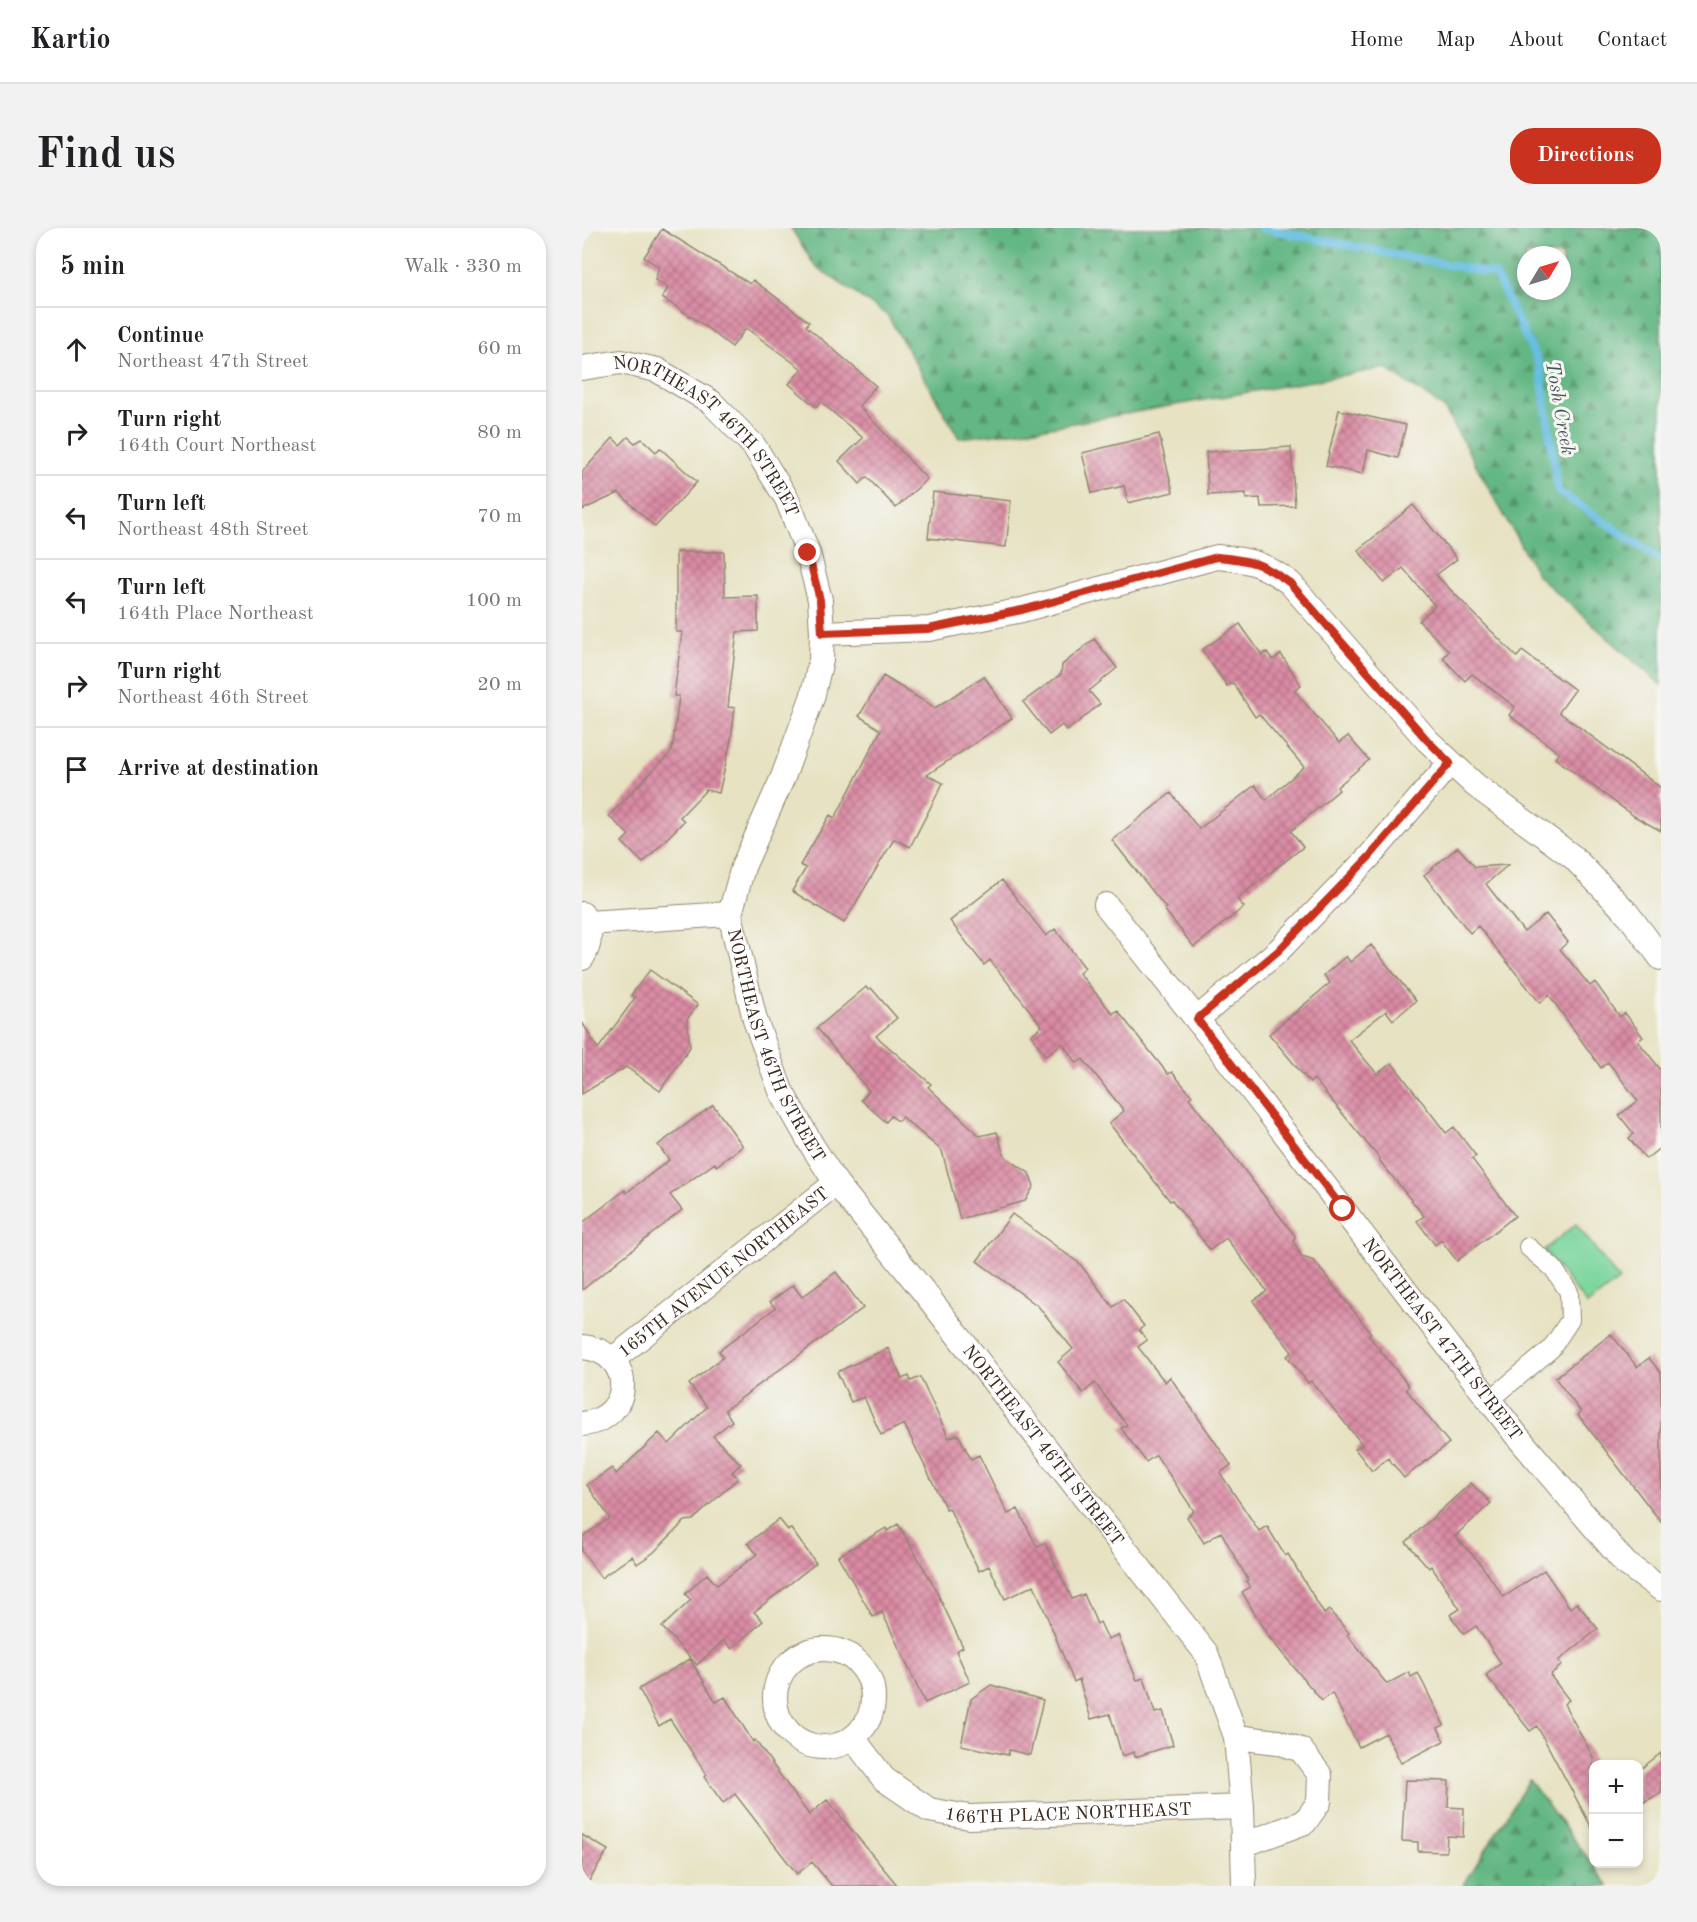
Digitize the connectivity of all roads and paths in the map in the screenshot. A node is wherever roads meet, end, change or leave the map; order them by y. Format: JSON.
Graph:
{"nodes":[{"id":1,"x":582,"y":368,"type":"edge"},
{"id":2,"x":822,"y":633,"type":"junction"},
{"id":3,"x":1450,"y":763,"type":"junction"},
{"id":4,"x":1106,"y":905,"type":"dead end"},
{"id":5,"x":730,"y":914,"type":"junction"},
{"id":6,"x":584,"y":919,"type":"edge"},
{"id":7,"x":582,"y":958,"type":"edge"},
{"id":8,"x":1661,"y":958,"type":"edge"},
{"id":9,"x":1197,"y":1019,"type":"junction"},
{"id":10,"x":836,"y":1183,"type":"junction"},
{"id":11,"x":1528,"y":1247,"type":"dead end"},
{"id":12,"x":582,"y":1347,"type":"edge"},
{"id":13,"x":612,"y":1360,"type":"junction"},
{"id":14,"x":1490,"y":1400,"type":"junction"},
{"id":15,"x":582,"y":1424,"type":"edge"},
{"id":16,"x":1661,"y":1589,"type":"edge"},
{"id":17,"x":1236,"y":1737,"type":"junction"},
{"id":18,"x":853,"y":1738,"type":"junction"},
{"id":19,"x":1242,"y":1807,"type":"junction"},
{"id":20,"x":1244,"y":1845,"type":"junction"},
{"id":21,"x":1245,"y":1886,"type":"edge"}],
"edges":[{"from":1,"to":2,"type":"street","name":"NORTHEAST 46TH STREET"},
{"from":2,"to":3,"type":"street"},
{"from":2,"to":5,"type":"street","name":"NORTHEAST 46TH STREET"},
{"from":3,"to":8,"type":"street"},
{"from":3,"to":9,"type":"street"},
{"from":4,"to":9,"type":"street","name":"NORTHEAST 47TH STREET"},
{"from":5,"to":6,"type":"street"},
{"from":5,"to":10,"type":"street","name":"NORTHEAST 46TH STREET"},
{"from":6,"to":7,"type":"street"},
{"from":9,"to":14,"type":"street","name":"NORTHEAST 47TH STREET"},
{"from":10,"to":13,"type":"street","name":"165TH AVENUE NORTHEAST"},
{"from":10,"to":17,"type":"street","name":"NORTHEAST 46TH STREET"},
{"from":11,"to":14,"type":"street"},
{"from":12,"to":13,"type":"street"},
{"from":13,"to":15,"type":"street"},
{"from":14,"to":16,"type":"street","name":"NORTHEAST 47TH STREET"},
{"from":17,"to":19,"type":"street","name":"NORTHEAST 46TH STREET"},
{"from":17,"to":20,"type":"street"},
{"from":18,"to":18,"type":"street"},
{"from":18,"to":19,"type":"street","name":"166TH PLACE NORTHEAST"},
{"from":19,"to":20,"type":"street","name":"NORTHEAST 46TH STREET"},
{"from":20,"to":21,"type":"street","name":"NORTHEAST 46TH STREET"}]}
